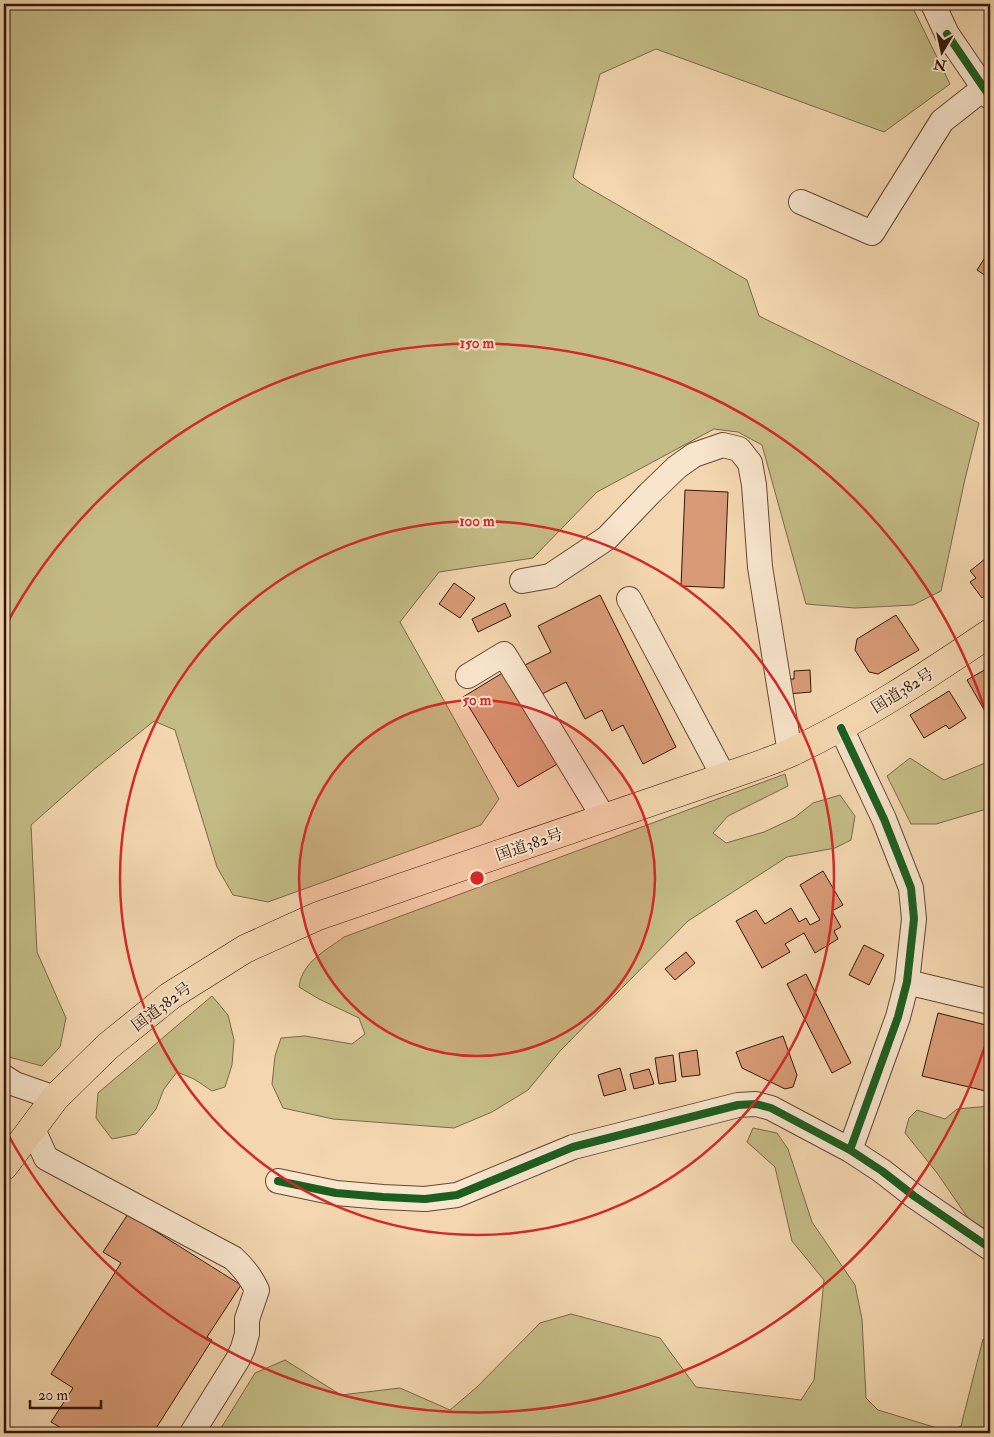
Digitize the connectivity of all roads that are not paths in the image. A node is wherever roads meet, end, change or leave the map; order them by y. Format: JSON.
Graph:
{"nodes":[{"id":1,"x":933,"y":4,"type":"edge"},
{"id":2,"x":987,"y":92,"type":"edge"},
{"id":3,"x":801,"y":202,"type":"dead end"},
{"id":4,"x":522,"y":582,"type":"dead end"},
{"id":5,"x":629,"y":599,"type":"dead end"},
{"id":6,"x":990,"y":633,"type":"edge"},
{"id":7,"x":468,"y":676,"type":"dead end"},
{"id":8,"x":840,"y":728,"type":"junction"},
{"id":9,"x":790,"y":753,"type":"junction"},
{"id":10,"x":724,"y":777,"type":"junction"},
{"id":11,"x":604,"y":818,"type":"junction"},
{"id":12,"x":907,"y":982,"type":"junction"},
{"id":13,"x":990,"y":1002,"type":"edge"},
{"id":14,"x":4,"y":1077,"type":"edge"},
{"id":15,"x":55,"y":1098,"type":"junction"},
{"id":16,"x":32,"y":1127,"type":"junction"},
{"id":17,"x":850,"y":1150,"type":"junction"},
{"id":18,"x":4,"y":1166,"type":"edge"},
{"id":19,"x":278,"y":1181,"type":"dead end"},
{"id":20,"x":990,"y":1248,"type":"edge"},
{"id":21,"x":192,"y":1433,"type":"edge"}],
"edges":[{"from":1,"to":2,"type":"street"},
{"from":2,"to":3,"type":"street"},
{"from":4,"to":9,"type":"street"},
{"from":5,"to":10,"type":"street"},
{"from":6,"to":8,"type":"highway","name":"国道382号"},
{"from":7,"to":11,"type":"street"},
{"from":8,"to":9,"type":"highway","name":"国道382号"},
{"from":8,"to":12,"type":"street"},
{"from":9,"to":10,"type":"highway","name":"国道382号"},
{"from":10,"to":11,"type":"highway","name":"国道382号"},
{"from":11,"to":15,"type":"highway","name":"国道382号"},
{"from":12,"to":13,"type":"street"},
{"from":12,"to":17,"type":"street"},
{"from":14,"to":15,"type":"street"},
{"from":15,"to":16,"type":"highway","name":"国道382号"},
{"from":16,"to":18,"type":"highway","name":"国道382号"},
{"from":16,"to":21,"type":"street"},
{"from":17,"to":19,"type":"street"},
{"from":17,"to":20,"type":"street"}]}
